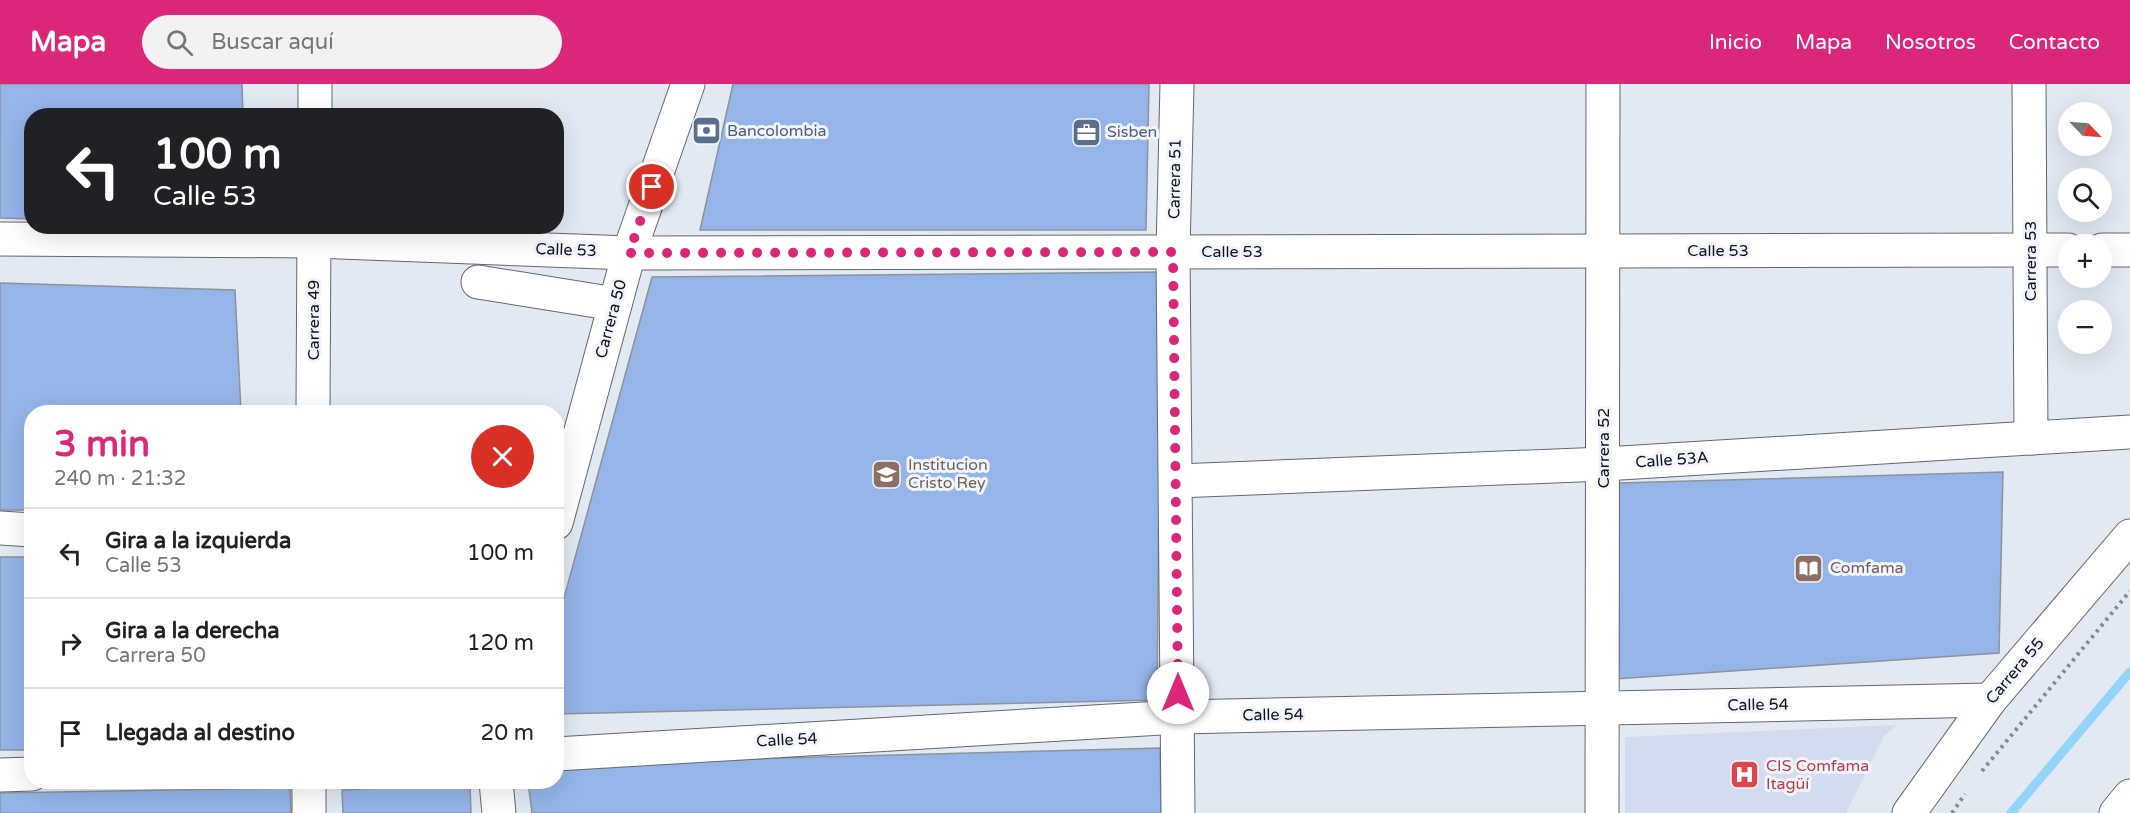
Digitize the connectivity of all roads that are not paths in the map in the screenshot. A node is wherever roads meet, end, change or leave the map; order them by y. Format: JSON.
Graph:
{"nodes":[{"id":1,"x":315,"y":84,"type":"edge"},
{"id":2,"x":688,"y":84,"type":"edge"},
{"id":3,"x":1177,"y":84,"type":"edge"},
{"id":4,"x":1603,"y":84,"type":"edge"},
{"id":5,"x":2029,"y":84,"type":"edge"},
{"id":6,"x":315,"y":108,"type":"edge"},
{"id":7,"x":314,"y":234,"type":"edge"},
{"id":8,"x":0,"y":239,"type":"edge"},
{"id":9,"x":2031,"y":249,"type":"junction"},
{"id":10,"x":2058,"y":249,"type":"edge"},
{"id":11,"x":2112,"y":250,"type":"edge"},
{"id":12,"x":2130,"y":250,"type":"edge"},
{"id":13,"x":1173,"y":252,"type":"junction"},
{"id":14,"x":1603,"y":252,"type":"junction"},
{"id":15,"x":629,"y":253,"type":"junction"},
{"id":16,"x":478,"y":282,"type":"dead end"},
{"id":17,"x":615,"y":304,"type":"junction"},
{"id":18,"x":314,"y":405,"type":"edge"},
{"id":19,"x":2130,"y":432,"type":"edge"},
{"id":20,"x":2031,"y":438,"type":"junction"},
{"id":21,"x":1604,"y":464,"type":"junction"},
{"id":22,"x":1177,"y":482,"type":"junction"},
{"id":23,"x":564,"y":493,"type":"edge"},
{"id":24,"x":0,"y":528,"type":"edge"},
{"id":25,"x":24,"y":530,"type":"edge"},
{"id":26,"x":2130,"y":536,"type":"edge"},
{"id":27,"x":1990,"y":700,"type":"junction"},
{"id":28,"x":1602,"y":709,"type":"junction"},
{"id":29,"x":1178,"y":717,"type":"junction"},
{"id":30,"x":564,"y":754,"type":"edge"},
{"id":31,"x":24,"y":774,"type":"edge"},
{"id":32,"x":0,"y":775,"type":"edge"},
{"id":33,"x":309,"y":789,"type":"edge"},
{"id":34,"x":497,"y":789,"type":"edge"},
{"id":35,"x":2130,"y":796,"type":"edge"},
{"id":36,"x":309,"y":813,"type":"edge"},
{"id":37,"x":499,"y":813,"type":"edge"},
{"id":38,"x":1178,"y":813,"type":"edge"},
{"id":39,"x":1602,"y":813,"type":"edge"},
{"id":40,"x":1909,"y":813,"type":"edge"},
{"id":41,"x":2116,"y":813,"type":"edge"}],
"edges":[{"from":1,"to":6,"type":"street"},
{"from":2,"to":15,"type":"street","name":"Carrera 50"},
{"from":3,"to":13,"type":"street","name":"Carrera 51"},
{"from":4,"to":14,"type":"street","name":"Carrera 52"},
{"from":5,"to":9,"type":"street","name":"Carrera 53"},
{"from":7,"to":8,"type":"street","name":"Calle 53"},
{"from":7,"to":15,"type":"street","name":"Calle 53"},
{"from":7,"to":18,"type":"street","name":"Carrera 49"},
{"from":9,"to":10,"type":"street","name":"Calle 53"},
{"from":9,"to":14,"type":"street","name":"Calle 53"},
{"from":9,"to":20,"type":"street","name":"Carrera 53"},
{"from":11,"to":12,"type":"street"},
{"from":13,"to":14,"type":"street","name":"Calle 53"},
{"from":13,"to":15,"type":"street","name":"Calle 53"},
{"from":13,"to":22,"type":"street","name":"Carrera 51"},
{"from":14,"to":21,"type":"street","name":"Carrera 52"},
{"from":15,"to":17,"type":"street","name":"Carrera 50"},
{"from":16,"to":17,"type":"street"},
{"from":17,"to":23,"type":"street","name":"Carrera 50"},
{"from":19,"to":20,"type":"street","name":"Calle 53A"},
{"from":20,"to":21,"type":"street","name":"Calle 53A"},
{"from":21,"to":22,"type":"street","name":"Calle 53A"},
{"from":21,"to":28,"type":"street","name":"Carrera 52"},
{"from":22,"to":29,"type":"street","name":"Carrera 51"},
{"from":24,"to":25,"type":"street"},
{"from":26,"to":27,"type":"street","name":"Carrera 55"},
{"from":27,"to":28,"type":"street","name":"Calle 54"},
{"from":27,"to":40,"type":"street","name":"Carrera 55"},
{"from":28,"to":29,"type":"street","name":"Calle 54"},
{"from":28,"to":39,"type":"street","name":"Carrera 52"},
{"from":29,"to":30,"type":"street","name":"Calle 54"},
{"from":29,"to":38,"type":"street","name":"Carrera 51"},
{"from":31,"to":32,"type":"street"},
{"from":33,"to":36,"type":"street"},
{"from":34,"to":37,"type":"street"},
{"from":35,"to":41,"type":"street"}]}
